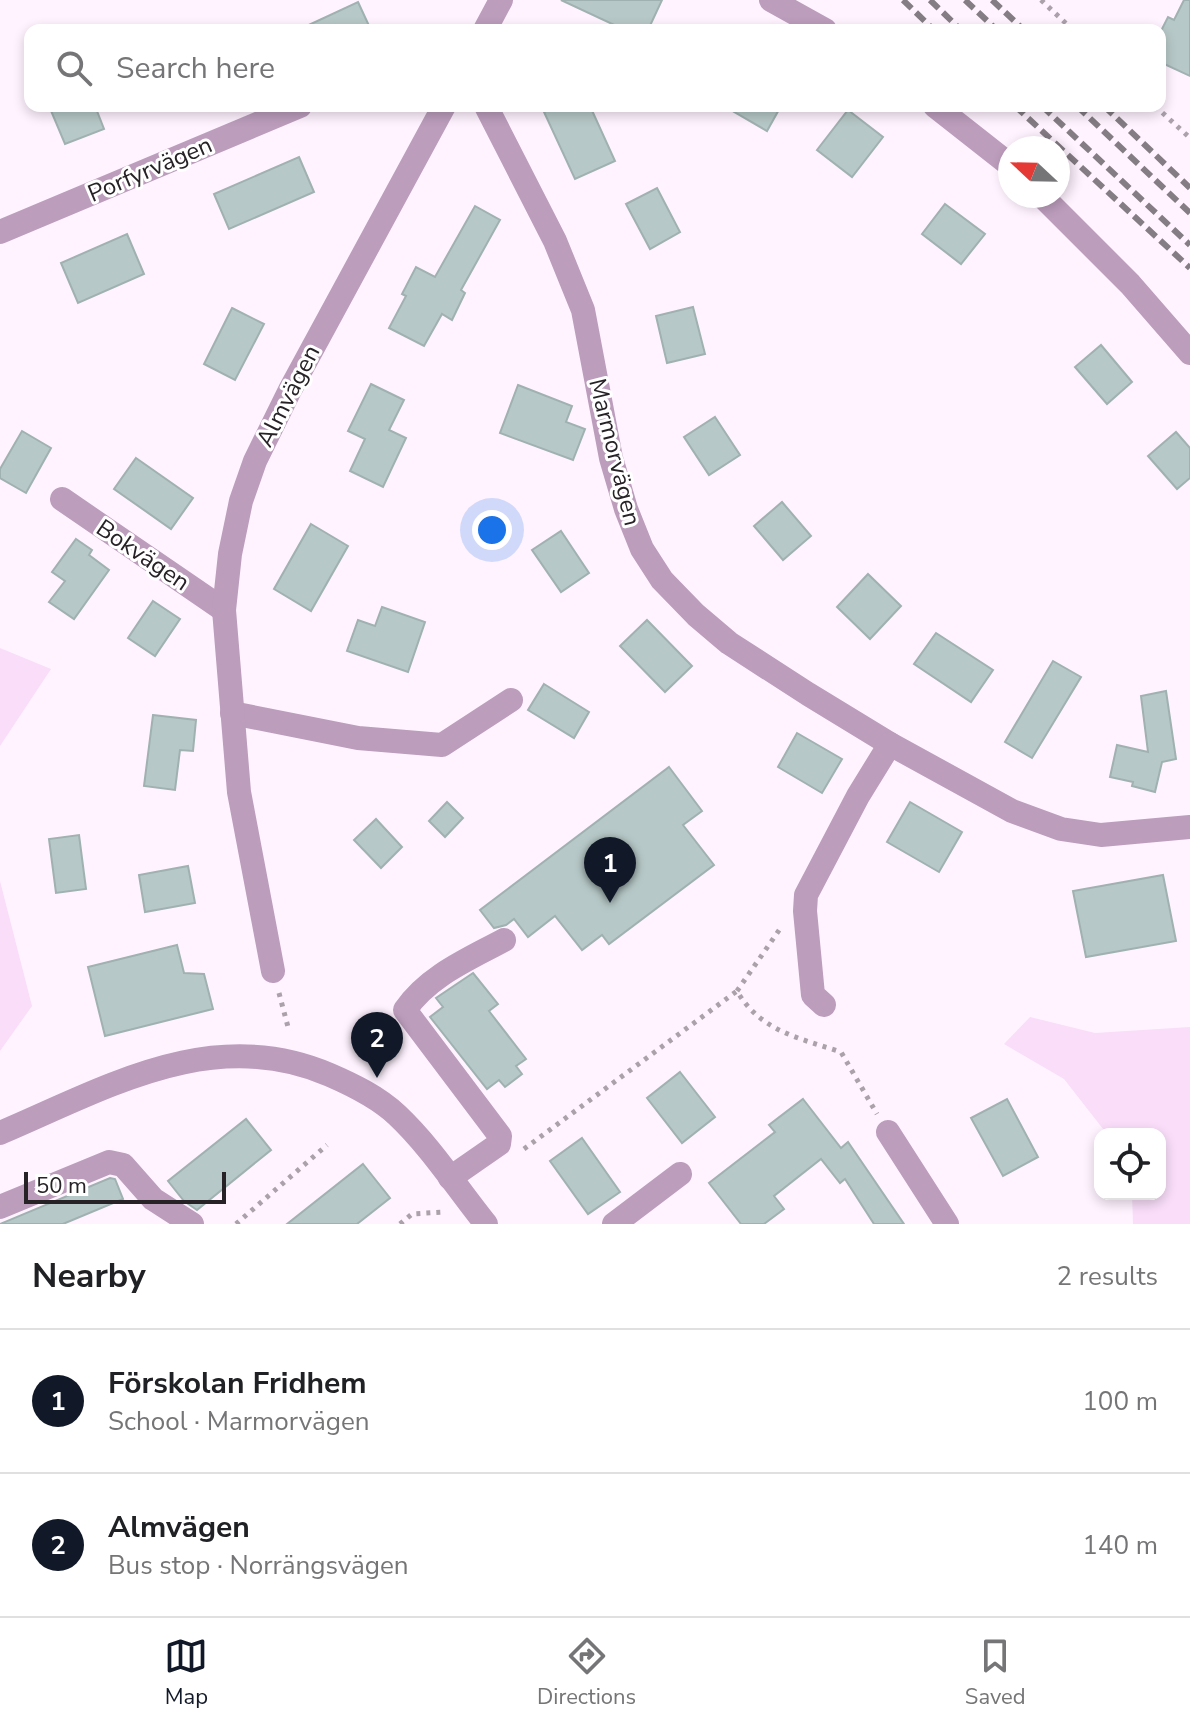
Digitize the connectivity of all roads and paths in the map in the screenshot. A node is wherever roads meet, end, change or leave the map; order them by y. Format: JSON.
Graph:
{"nodes":[{"id":1,"x":501,"y":0,"type":"edge"},
{"id":2,"x":771,"y":0,"type":"edge"},
{"id":3,"x":1041,"y":0,"type":"edge"},
{"id":4,"x":488,"y":24,"type":"edge"},
{"id":5,"x":814,"y":24,"type":"edge"},
{"id":6,"x":1067,"y":24,"type":"edge"},
{"id":7,"x":286,"y":112,"type":"edge"},
{"id":8,"x":441,"y":112,"type":"edge"},
{"id":9,"x":489,"y":112,"type":"edge"},
{"id":10,"x":943,"y":112,"type":"edge"},
{"id":11,"x":1162,"y":112,"type":"edge"},
{"id":12,"x":1190,"y":138,"type":"edge"},
{"id":13,"x":998,"y":156,"type":"edge"},
{"id":14,"x":1054,"y":208,"type":"edge"},
{"id":15,"x":0,"y":232,"type":"edge"},
{"id":16,"x":1190,"y":353,"type":"edge"},
{"id":17,"x":62,"y":499,"type":"dead end"},
{"id":18,"x":224,"y":610,"type":"junction"},
{"id":19,"x":511,"y":700,"type":"dead end"},
{"id":20,"x":232,"y":713,"type":"junction"},
{"id":21,"x":890,"y":744,"type":"junction"},
{"id":22,"x":1190,"y":827,"type":"edge"},
{"id":23,"x":805,"y":911,"type":"junction"},
{"id":24,"x":504,"y":940,"type":"dead end"},
{"id":25,"x":273,"y":971,"type":"joint"},
{"id":26,"x":737,"y":991,"type":"junction"},
{"id":27,"x":824,"y":1005,"type":"dead end"},
{"id":28,"x":288,"y":1027,"type":"dead end"},
{"id":29,"x":888,"y":1132,"type":"joint"},
{"id":30,"x":0,"y":1133,"type":"edge"},
{"id":31,"x":327,"y":1145,"type":"dead end"},
{"id":32,"x":521,"y":1151,"type":"dead end"},
{"id":33,"x":680,"y":1174,"type":"dead end"},
{"id":34,"x":457,"y":1187,"type":"junction"},
{"id":35,"x":0,"y":1207,"type":"edge"},
{"id":36,"x":192,"y":1224,"type":"edge"},
{"id":37,"x":236,"y":1224,"type":"edge"},
{"id":38,"x":400,"y":1224,"type":"edge"},
{"id":39,"x":486,"y":1224,"type":"edge"},
{"id":40,"x":614,"y":1224,"type":"edge"},
{"id":41,"x":947,"y":1224,"type":"edge"}],
"edges":[{"from":1,"to":4,"type":"street"},
{"from":2,"to":5,"type":"street"},
{"from":3,"to":6,"type":"path"},
{"from":7,"to":15,"type":"street","name":"Porfyrvägen"},
{"from":8,"to":18,"type":"street","name":"Almvägen"},
{"from":9,"to":21,"type":"street","name":"Marmorvägen"},
{"from":10,"to":13,"type":"street"},
{"from":11,"to":12,"type":"path"},
{"from":14,"to":16,"type":"street"},
{"from":17,"to":18,"type":"street","name":"Bokvägen"},
{"from":18,"to":20,"type":"street","name":"Almvägen"},
{"from":19,"to":20,"type":"street"},
{"from":20,"to":25,"type":"street","name":"Almvägen"},
{"from":21,"to":22,"type":"street","name":"Marmorvägen"},
{"from":21,"to":23,"type":"street"},
{"from":23,"to":26,"type":"path"},
{"from":23,"to":27,"type":"street"},
{"from":24,"to":34,"type":"street"},
{"from":25,"to":28,"type":"path"},
{"from":26,"to":29,"type":"path"},
{"from":26,"to":32,"type":"path"},
{"from":29,"to":41,"type":"street"},
{"from":30,"to":34,"type":"street"},
{"from":31,"to":37,"type":"path"},
{"from":33,"to":40,"type":"street"},
{"from":34,"to":38,"type":"path"},
{"from":34,"to":39,"type":"street"},
{"from":35,"to":36,"type":"street"}]}
